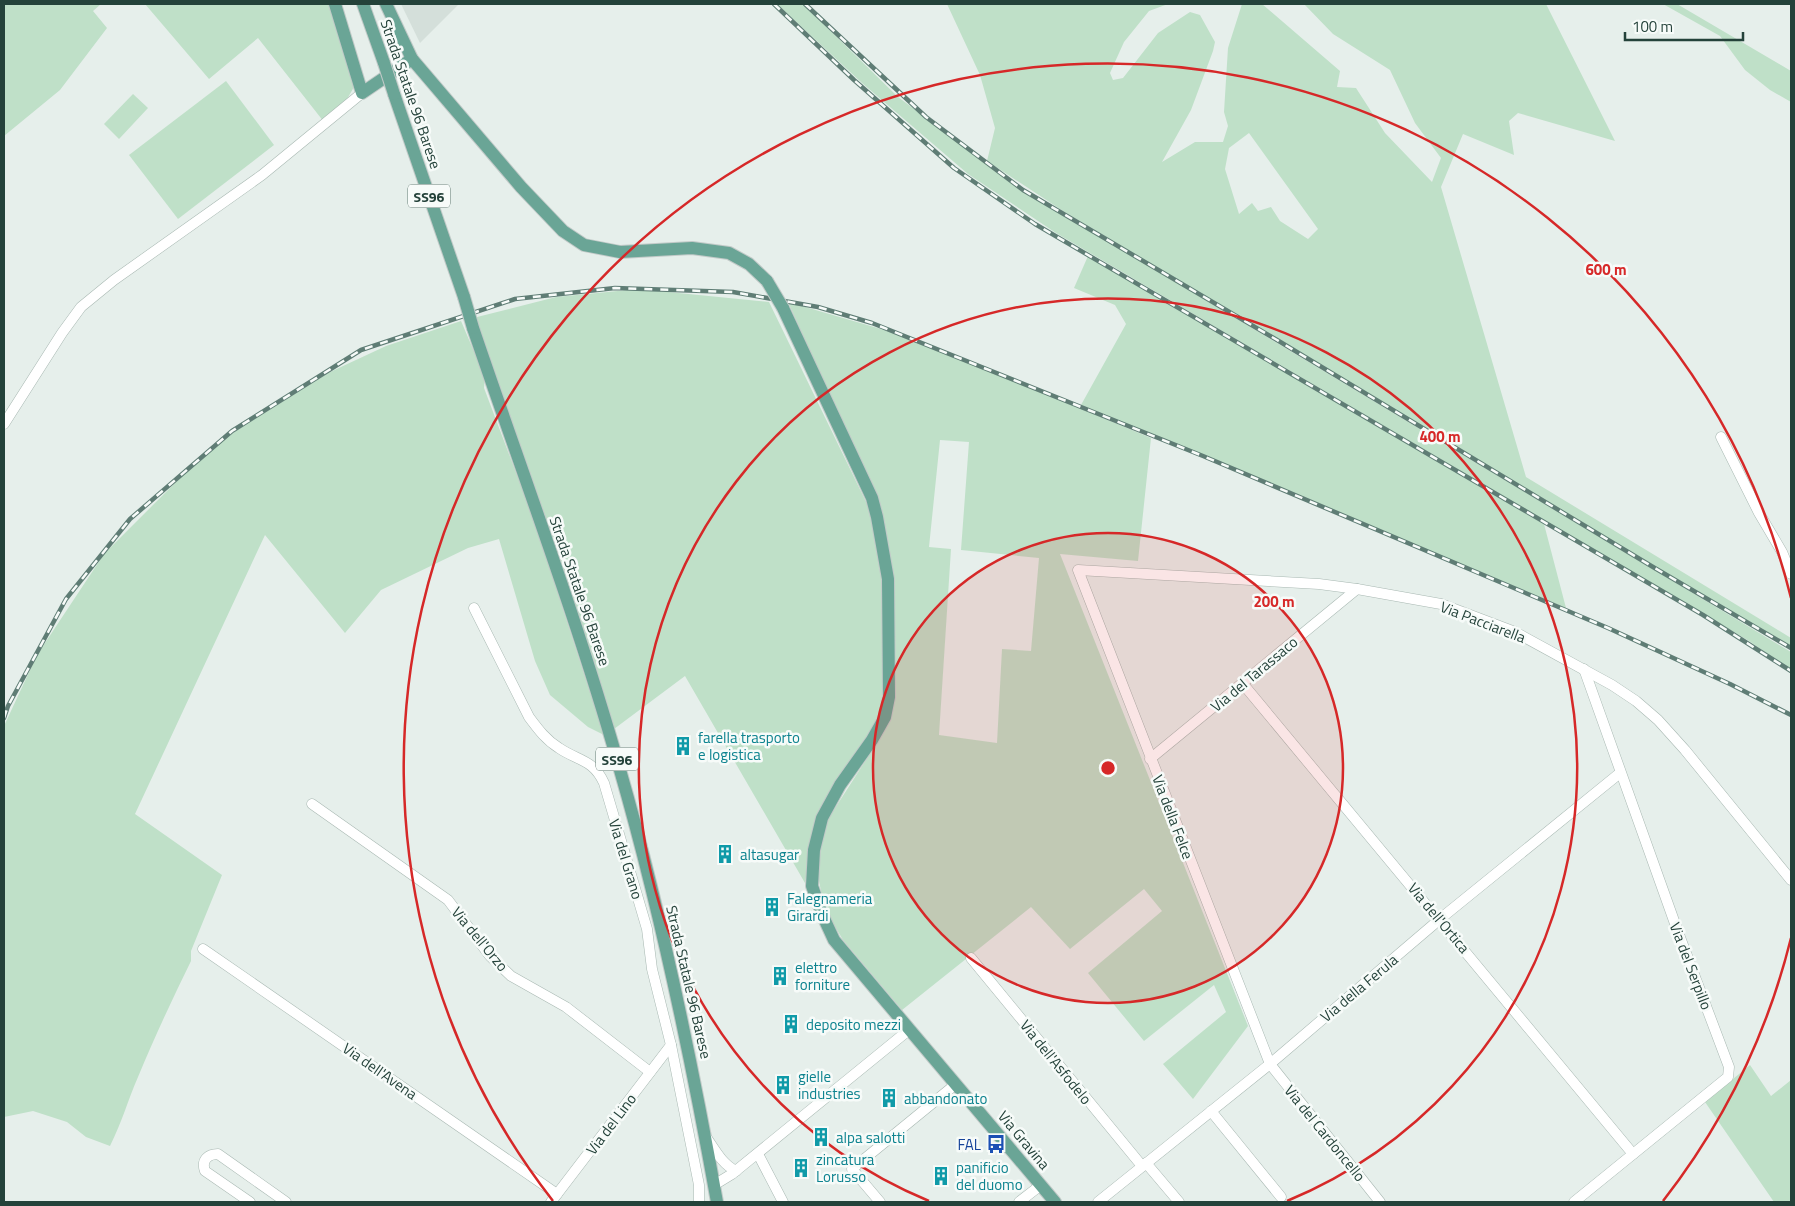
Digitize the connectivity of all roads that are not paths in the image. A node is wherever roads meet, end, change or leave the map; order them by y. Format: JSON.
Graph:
{"nodes":[{"id":1,"x":335,"y":4,"type":"edge"},
{"id":2,"x":363,"y":4,"type":"edge"},
{"id":3,"x":386,"y":4,"type":"edge"},
{"id":4,"x":412,"y":59,"type":"junction"},
{"id":5,"x":362,"y":93,"type":"junction"},
{"id":6,"x":4,"y":424,"type":"edge"},
{"id":7,"x":1721,"y":437,"type":"dead end"},
{"id":8,"x":1078,"y":570,"type":"joint"},
{"id":9,"x":1791,"y":574,"type":"edge"},
{"id":10,"x":1357,"y":588,"type":"junction"},
{"id":11,"x":474,"y":608,"type":"dead end"},
{"id":12,"x":1584,"y":668,"type":"junction"},
{"id":13,"x":1243,"y":684,"type":"junction"},
{"id":14,"x":1150,"y":760,"type":"junction"},
{"id":15,"x":1620,"y":773,"type":"junction"},
{"id":16,"x":312,"y":804,"type":"dead end"},
{"id":17,"x":1791,"y":880,"type":"edge"},
{"id":18,"x":1440,"y":919,"type":"junction"},
{"id":19,"x":203,"y":949,"type":"dead end"},
{"id":20,"x":971,"y":958,"type":"dead end"},
{"id":21,"x":910,"y":1029,"type":"junction"},
{"id":22,"x":671,"y":1045,"type":"junction"},
{"id":23,"x":1270,"y":1064,"type":"junction"},
{"id":24,"x":650,"y":1072,"type":"junction"},
{"id":25,"x":956,"y":1084,"type":"junction"},
{"id":26,"x":1211,"y":1111,"type":"junction"},
{"id":27,"x":705,"y":1135,"type":"junction"},
{"id":28,"x":709,"y":1154,"type":"junction"},
{"id":29,"x":758,"y":1154,"type":"junction"},
{"id":30,"x":1633,"y":1154,"type":"junction"},
{"id":31,"x":693,"y":1155,"type":"junction"},
{"id":32,"x":1144,"y":1165,"type":"junction"},
{"id":33,"x":732,"y":1169,"type":"junction"},
{"id":34,"x":713,"y":1178,"type":"junction"},
{"id":35,"x":1041,"y":1185,"type":"junction"},
{"id":36,"x":1281,"y":1197,"type":"dead end"},
{"id":37,"x":554,"y":1198,"type":"edge"},
{"id":38,"x":250,"y":1202,"type":"edge"},
{"id":39,"x":286,"y":1202,"type":"edge"},
{"id":40,"x":699,"y":1202,"type":"edge"},
{"id":41,"x":717,"y":1202,"type":"edge"},
{"id":42,"x":783,"y":1202,"type":"edge"},
{"id":43,"x":880,"y":1202,"type":"edge"},
{"id":44,"x":1020,"y":1202,"type":"edge"},
{"id":45,"x":1055,"y":1202,"type":"edge"},
{"id":46,"x":1098,"y":1202,"type":"edge"},
{"id":47,"x":1179,"y":1202,"type":"edge"},
{"id":48,"x":1380,"y":1202,"type":"edge"},
{"id":49,"x":1574,"y":1202,"type":"edge"}],
"edges":[{"from":1,"to":5,"type":"main road"},
{"from":2,"to":27,"type":"main road","name":"Strada Statale 96 Barese","number":"SS96","bridge":true},
{"from":3,"to":4,"type":"main road","name":"Via Gravina"},
{"from":4,"to":5,"type":"main road"},
{"from":4,"to":21,"type":"main road","name":"Via Gravina","bridge":true},
{"from":5,"to":6,"type":"street"},
{"from":7,"to":9,"type":"street"},
{"from":8,"to":10,"type":"street","name":"Via Pacciarella"},
{"from":8,"to":14,"type":"street","name":"Via della Felce"},
{"from":10,"to":12,"type":"street","name":"Via Pacciarella"},
{"from":10,"to":13,"type":"street","name":"Via del Tarassaco"},
{"from":11,"to":22,"type":"street","name":"Via del Grano"},
{"from":12,"to":15,"type":"street","name":"Via del Serpillo"},
{"from":12,"to":17,"type":"street","name":"Via Pacciarella"},
{"from":13,"to":14,"type":"street","name":"Via del Tarassaco"},
{"from":13,"to":18,"type":"street","name":"Via dell'Ortica"},
{"from":14,"to":23,"type":"street","name":"Via della Felce"},
{"from":15,"to":18,"type":"street","name":"Via della Ferula"},
{"from":15,"to":30,"type":"street","name":"Via del Serpillo"},
{"from":16,"to":24,"type":"street","name":"Via dell'Orzo"},
{"from":18,"to":23,"type":"street","name":"Via della Ferula"},
{"from":18,"to":30,"type":"street","name":"Via dell'Ortica"},
{"from":19,"to":37,"type":"street","name":"Via dell'Avena"},
{"from":20,"to":32,"type":"street","name":"Via dell'Asfodelo"},
{"from":21,"to":25,"type":"main road","name":"Via Gravina"},
{"from":21,"to":29,"type":"street"},
{"from":22,"to":24,"type":"street","name":"Via del Lino"},
{"from":22,"to":31,"type":"street","name":"Via del Grano"},
{"from":23,"to":26,"type":"street","name":"Via della Ferula"},
{"from":23,"to":48,"type":"street","name":"Via del Cardoncello"},
{"from":24,"to":37,"type":"street","name":"Via del Lino"},
{"from":25,"to":35,"type":"main road","name":"Via Gravina"},
{"from":25,"to":43,"type":"street"},
{"from":26,"to":32,"type":"street","name":"Via della Ferula"},
{"from":26,"to":36,"type":"street"},
{"from":27,"to":28,"type":"main road","name":"Strada Statale 96 Barese","number":"SS96"},
{"from":27,"to":33,"type":"street"},
{"from":28,"to":31,"type":"street"},
{"from":28,"to":34,"type":"main road","name":"Strada Statale 96 Barese","number":"SS96"},
{"from":29,"to":33,"type":"street"},
{"from":29,"to":42,"type":"street"},
{"from":30,"to":49,"type":"street","name":"Via del Serpillo"},
{"from":31,"to":40,"type":"street","name":"Via del Grano"},
{"from":32,"to":46,"type":"street","name":"Via della Ferula"},
{"from":32,"to":47,"type":"street","name":"Via dell'Asfodelo"},
{"from":33,"to":34,"type":"street"},
{"from":34,"to":41,"type":"main road","name":"Strada Statale 96 Barese","number":"SS96"},
{"from":35,"to":44,"type":"street"},
{"from":35,"to":45,"type":"main road","name":"Via Gravina"},
{"from":38,"to":39,"type":"street"}]}
